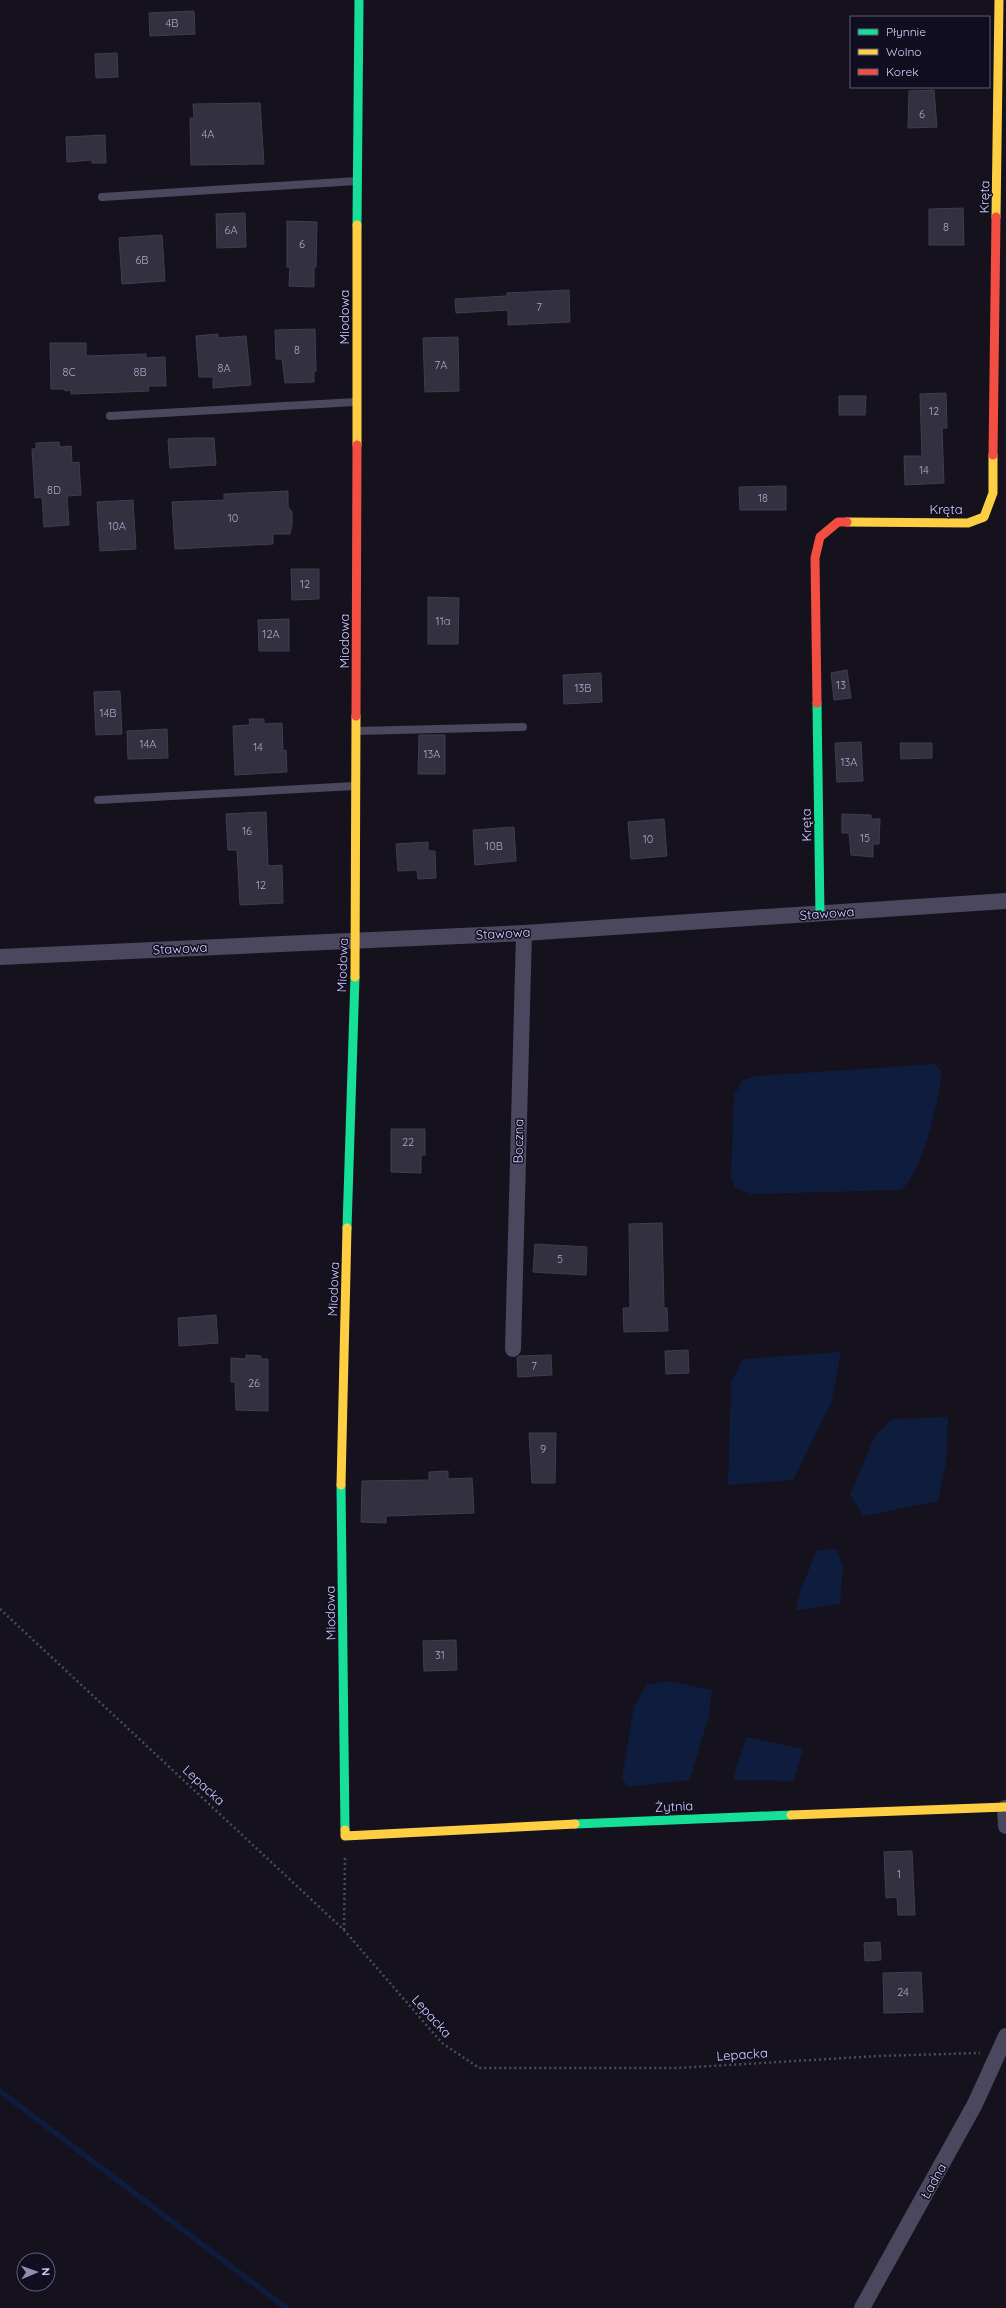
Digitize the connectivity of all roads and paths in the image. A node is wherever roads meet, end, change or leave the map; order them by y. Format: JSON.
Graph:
{"nodes":[{"id":1,"x":360,"y":0,"type":"edge"},
{"id":2,"x":999,"y":0,"type":"edge"},
{"id":3,"x":357,"y":181,"type":"junction"},
{"id":4,"x":102,"y":196,"type":"dead end"},
{"id":5,"x":357,"y":402,"type":"junction"},
{"id":6,"x":110,"y":416,"type":"dead end"},
{"id":7,"x":524,"y":727,"type":"dead end"},
{"id":8,"x":357,"y":732,"type":"junction"},
{"id":9,"x":357,"y":786,"type":"junction"},
{"id":10,"x":98,"y":800,"type":"dead end"},
{"id":11,"x":1006,"y":901,"type":"edge"},
{"id":12,"x":820,"y":914,"type":"junction"},
{"id":13,"x":524,"y":933,"type":"junction"},
{"id":14,"x":356,"y":940,"type":"junction"},
{"id":15,"x":0,"y":957,"type":"edge"},
{"id":16,"x":513,"y":1349,"type":"dead end"},
{"id":17,"x":0,"y":1609,"type":"edge"},
{"id":18,"x":1005,"y":1807,"type":"edge"},
{"id":19,"x":1006,"y":1826,"type":"edge"},
{"id":20,"x":345,"y":1836,"type":"junction"},
{"id":21,"x":344,"y":1930,"type":"junction"},
{"id":22,"x":1006,"y":2036,"type":"edge"},
{"id":23,"x":1003,"y":2058,"type":"edge"},
{"id":24,"x":862,"y":2308,"type":"edge"}],
"edges":[{"from":1,"to":3,"type":"street","name":"Miodowa"},
{"from":2,"to":12,"type":"street","name":"Kręta"},
{"from":3,"to":4,"type":"lane"},
{"from":3,"to":5,"type":"street","name":"Miodowa"},
{"from":5,"to":6,"type":"lane"},
{"from":5,"to":8,"type":"street","name":"Miodowa"},
{"from":7,"to":8,"type":"lane"},
{"from":8,"to":9,"type":"street","name":"Miodowa"},
{"from":9,"to":10,"type":"lane"},
{"from":9,"to":14,"type":"street","name":"Miodowa"},
{"from":11,"to":12,"type":"street","name":"Stawowa"},
{"from":12,"to":13,"type":"street","name":"Stawowa"},
{"from":13,"to":14,"type":"street","name":"Stawowa"},
{"from":13,"to":16,"type":"street","name":"Boczna"},
{"from":14,"to":15,"type":"street","name":"Stawowa"},
{"from":14,"to":20,"type":"street","name":"Miodowa"},
{"from":17,"to":21,"type":"path","name":"Lepacka"},
{"from":18,"to":19,"type":"street"},
{"from":18,"to":20,"type":"street","name":"Żytnia"},
{"from":20,"to":21,"type":"path"},
{"from":21,"to":23,"type":"path","name":"Lepacka"},
{"from":22,"to":23,"type":"street","name":"Ładna"},
{"from":23,"to":24,"type":"street","name":"Ładna"}]}
